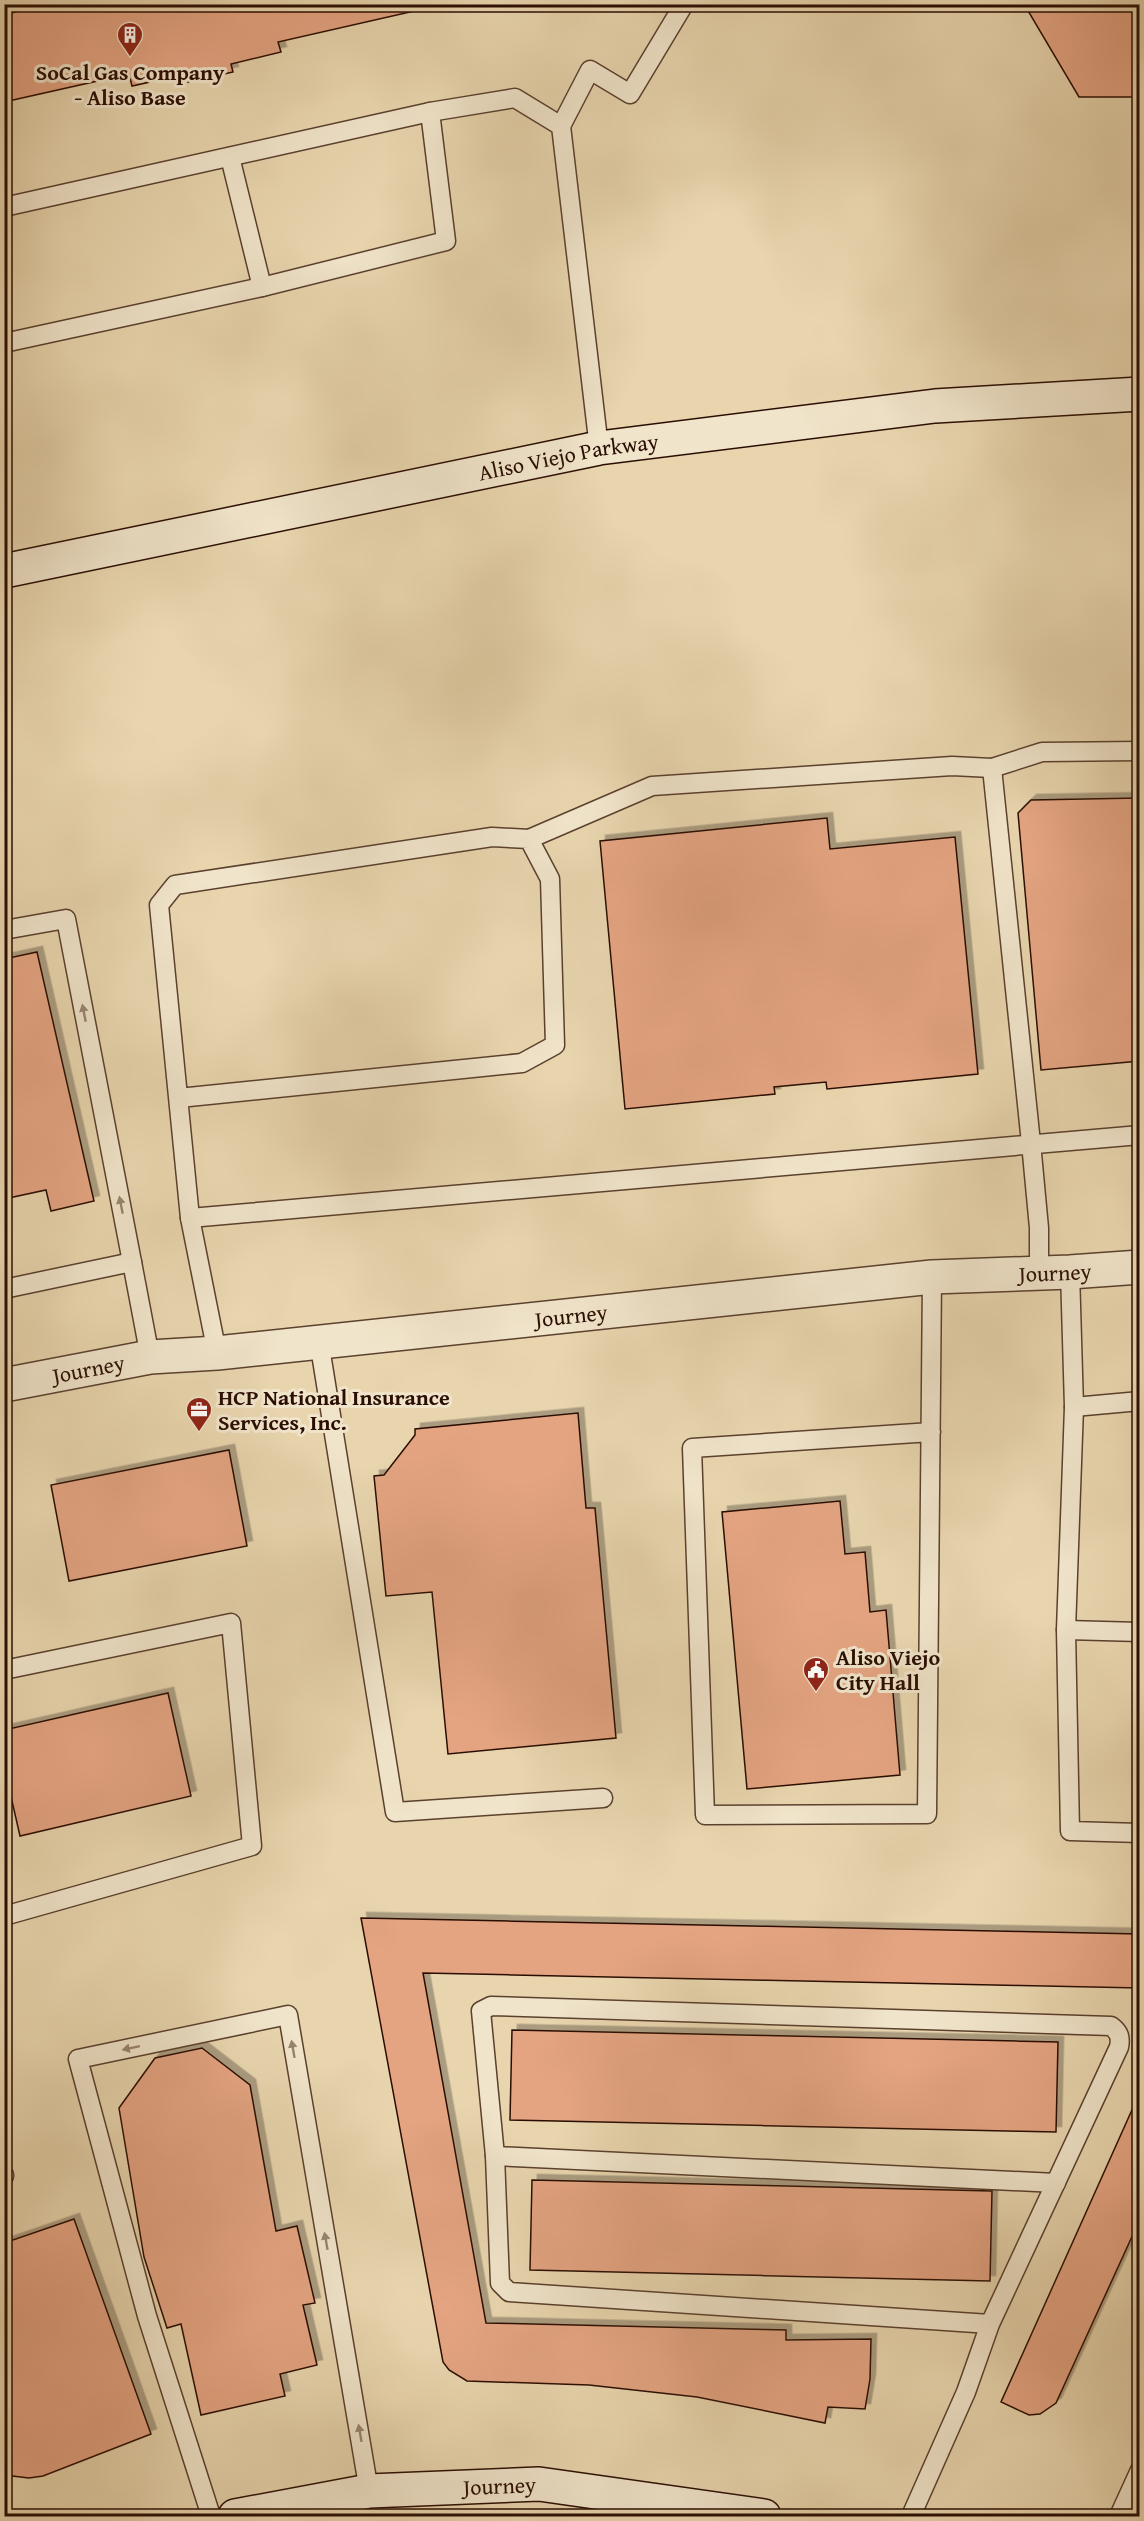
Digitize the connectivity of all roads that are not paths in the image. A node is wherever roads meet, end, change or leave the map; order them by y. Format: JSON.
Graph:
{"nodes":[{"id":1,"x":684,"y":4,"type":"edge"},
{"id":2,"x":429,"y":112,"type":"junction"},
{"id":3,"x":561,"y":126,"type":"junction"},
{"id":4,"x":230,"y":157,"type":"junction"},
{"id":5,"x":4,"y":207,"type":"edge"},
{"id":6,"x":262,"y":287,"type":"junction"},
{"id":7,"x":4,"y":343,"type":"edge"},
{"id":8,"x":1140,"y":394,"type":"edge"},
{"id":9,"x":599,"y":448,"type":"junction"},
{"id":10,"x":4,"y":571,"type":"edge"},
{"id":11,"x":1140,"y":751,"type":"edge"},
{"id":12,"x":992,"y":768,"type":"junction"},
{"id":13,"x":529,"y":839,"type":"junction"},
{"id":14,"x":4,"y":930,"type":"edge"},
{"id":15,"x":179,"y":1098,"type":"junction"},
{"id":16,"x":1140,"y":1135,"type":"edge"},
{"id":17,"x":1031,"y":1143,"type":"junction"},
{"id":18,"x":190,"y":1218,"type":"junction"},
{"id":19,"x":132,"y":1262,"type":"junction"},
{"id":20,"x":1140,"y":1267,"type":"edge"},
{"id":21,"x":1054,"y":1273,"type":"junction"},
{"id":22,"x":932,"y":1277,"type":"junction"},
{"id":23,"x":4,"y":1289,"type":"edge"},
{"id":24,"x":319,"y":1341,"type":"junction"},
{"id":25,"x":218,"y":1353,"type":"junction"},
{"id":26,"x":150,"y":1357,"type":"junction"},
{"id":27,"x":4,"y":1385,"type":"edge"},
{"id":28,"x":1140,"y":1401,"type":"edge"},
{"id":29,"x":1074,"y":1407,"type":"junction"},
{"id":30,"x":931,"y":1432,"type":"junction"},
{"id":31,"x":1066,"y":1630,"type":"junction"},
{"id":32,"x":1140,"y":1632,"type":"edge"},
{"id":33,"x":4,"y":1670,"type":"edge"},
{"id":34,"x":603,"y":1798,"type":"dead end"},
{"id":35,"x":1140,"y":1833,"type":"edge"},
{"id":36,"x":4,"y":1916,"type":"edge"},
{"id":37,"x":495,"y":2156,"type":"junction"},
{"id":38,"x":1056,"y":2183,"type":"junction"},
{"id":39,"x":990,"y":2324,"type":"junction"},
{"id":40,"x":1140,"y":2470,"type":"edge"},
{"id":41,"x":369,"y":2491,"type":"junction"},
{"id":42,"x":211,"y":2517,"type":"edge"},
{"id":43,"x":235,"y":2517,"type":"edge"},
{"id":44,"x":764,"y":2517,"type":"edge"},
{"id":45,"x":911,"y":2517,"type":"edge"},
{"id":46,"x":1119,"y":2517,"type":"edge"}],
"edges":[{"from":1,"to":3,"type":"lane"},
{"from":2,"to":3,"type":"lane"},
{"from":2,"to":4,"type":"lane"},
{"from":2,"to":6,"type":"lane"},
{"from":3,"to":9,"type":"lane"},
{"from":4,"to":5,"type":"lane"},
{"from":4,"to":6,"type":"lane"},
{"from":6,"to":7,"type":"lane"},
{"from":8,"to":9,"type":"street","name":"Aliso Viejo Parkway"},
{"from":9,"to":10,"type":"street","name":"Aliso Viejo Parkway"},
{"from":11,"to":12,"type":"lane"},
{"from":12,"to":13,"type":"lane"},
{"from":12,"to":17,"type":"lane"},
{"from":13,"to":15,"type":"lane"},
{"from":13,"to":15,"type":"lane"},
{"from":19,"to":14,"type":"lane","one_way":true},
{"from":15,"to":18,"type":"lane"},
{"from":16,"to":17,"type":"lane"},
{"from":17,"to":18,"type":"lane"},
{"from":17,"to":21,"type":"lane"},
{"from":18,"to":25,"type":"lane"},
{"from":19,"to":23,"type":"lane"},
{"from":19,"to":26,"type":"lane"},
{"from":20,"to":21,"type":"street","name":"Journey"},
{"from":21,"to":22,"type":"street","name":"Journey"},
{"from":21,"to":29,"type":"lane"},
{"from":22,"to":24,"type":"street","name":"Journey"},
{"from":22,"to":30,"type":"lane"},
{"from":24,"to":25,"type":"street","name":"Journey"},
{"from":24,"to":34,"type":"lane"},
{"from":25,"to":26,"type":"street","name":"Journey"},
{"from":26,"to":27,"type":"street","name":"Journey"},
{"from":28,"to":29,"type":"lane"},
{"from":29,"to":31,"type":"lane"},
{"from":30,"to":30,"type":"lane"},
{"from":31,"to":32,"type":"lane"},
{"from":31,"to":35,"type":"lane"},
{"from":33,"to":36,"type":"lane"},
{"from":37,"to":38,"type":"lane"},
{"from":37,"to":38,"type":"lane"},
{"from":37,"to":39,"type":"lane"},
{"from":38,"to":39,"type":"lane"},
{"from":39,"to":45,"type":"lane"},
{"from":40,"to":46,"type":"lane"},
{"from":41,"to":42,"type":"lane","one_way":true},
{"from":41,"to":43,"type":"street","name":"Journey"},
{"from":41,"to":44,"type":"street","name":"Journey"}]}
